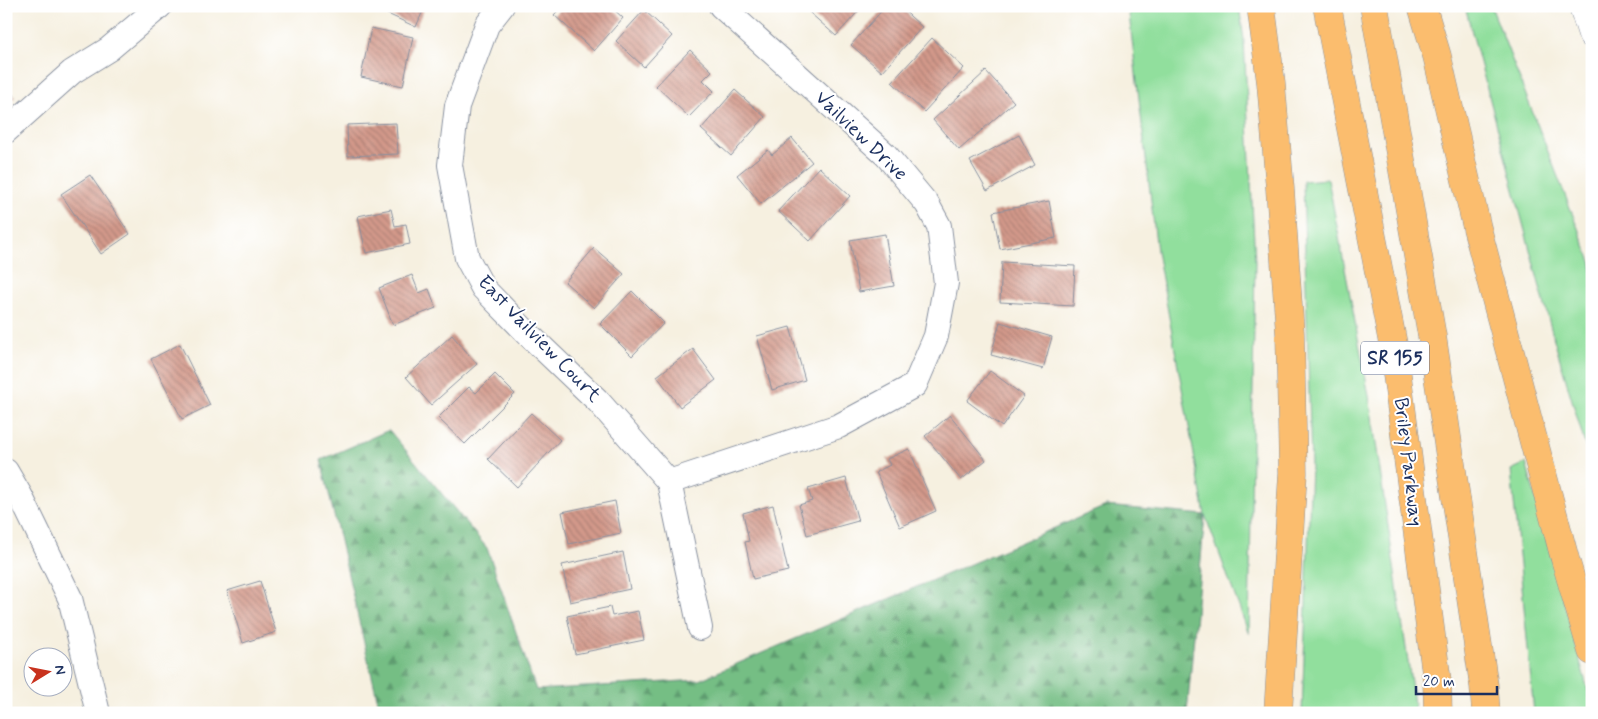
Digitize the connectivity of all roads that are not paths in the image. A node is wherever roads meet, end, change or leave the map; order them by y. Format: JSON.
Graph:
{"nodes":[{"id":1,"x":160,"y":6,"type":"edge"},
{"id":2,"x":502,"y":6,"type":"edge"},
{"id":3,"x":721,"y":6,"type":"edge"},
{"id":4,"x":1261,"y":6,"type":"edge"},
{"id":5,"x":1327,"y":6,"type":"edge"},
{"id":6,"x":1374,"y":6,"type":"edge"},
{"id":7,"x":1422,"y":6,"type":"edge"},
{"id":8,"x":1584,"y":6,"type":"edge"},
{"id":9,"x":1592,"y":34,"type":"edge"},
{"id":10,"x":6,"y":131,"type":"edge"},
{"id":11,"x":6,"y":471,"type":"edge"},
{"id":12,"x":670,"y":482,"type":"junction"},
{"id":13,"x":700,"y":628,"type":"dead end"},
{"id":14,"x":1592,"y":652,"type":"edge"},
{"id":15,"x":98,"y":713,"type":"edge"},
{"id":16,"x":1278,"y":713,"type":"edge"},
{"id":17,"x":1438,"y":713,"type":"edge"},
{"id":18,"x":1486,"y":713,"type":"edge"}],
"edges":[{"from":1,"to":10,"type":"street"},
{"from":2,"to":12,"type":"street","name":"East Vailview Court"},
{"from":3,"to":12,"type":"street","name":"Vailview Drive"},
{"from":4,"to":16,"type":"highway"},
{"from":5,"to":17,"type":"highway","name":"Briley Parkway","number":"SR 155"},
{"from":6,"to":18,"type":"highway","name":"Briley Parkway","number":"SR 155"},
{"from":7,"to":14,"type":"highway"},
{"from":8,"to":9,"type":"street"},
{"from":11,"to":15,"type":"street"},
{"from":12,"to":13,"type":"street"}]}
